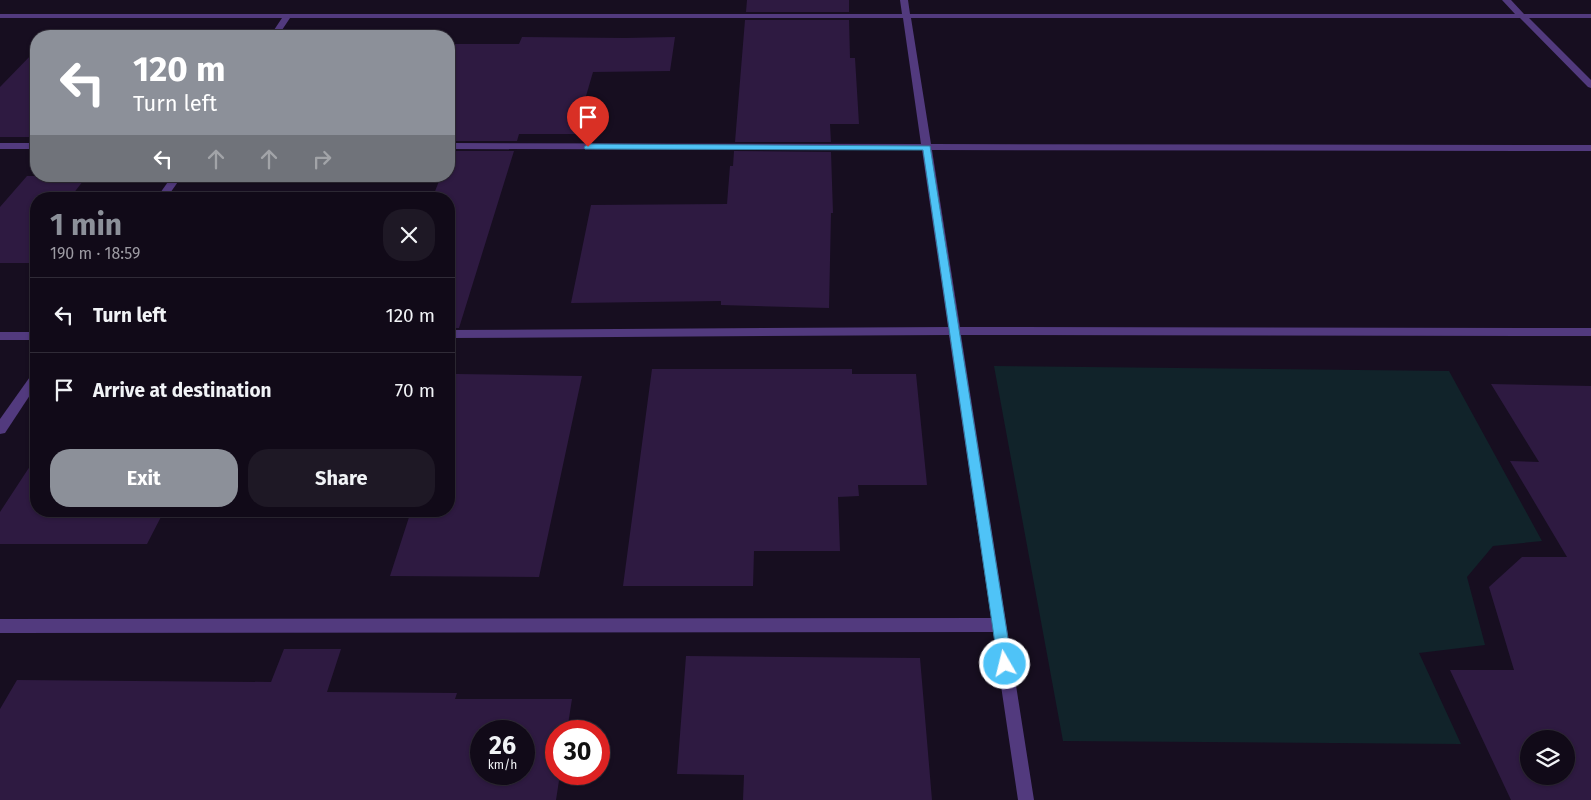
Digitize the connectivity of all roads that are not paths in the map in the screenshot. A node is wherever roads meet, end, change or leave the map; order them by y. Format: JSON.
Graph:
{"nodes":[{"id":1,"x":904,"y":0,"type":"edge"},
{"id":2,"x":1506,"y":0,"type":"edge"},
{"id":3,"x":288,"y":15,"type":"junction"},
{"id":4,"x":907,"y":15,"type":"junction"},
{"id":5,"x":0,"y":16,"type":"edge"},
{"id":6,"x":1522,"y":16,"type":"junction"},
{"id":7,"x":1591,"y":16,"type":"edge"},
{"id":8,"x":278,"y":30,"type":"edge"},
{"id":9,"x":1591,"y":85,"type":"edge"},
{"id":10,"x":0,"y":146,"type":"edge"},
{"id":11,"x":30,"y":146,"type":"edge"},
{"id":12,"x":455,"y":146,"type":"edge"},
{"id":13,"x":927,"y":148,"type":"junction"},
{"id":14,"x":1591,"y":148,"type":"edge"},
{"id":15,"x":955,"y":332,"type":"junction"},
{"id":16,"x":1591,"y":332,"type":"edge"},
{"id":17,"x":455,"y":334,"type":"edge"},
{"id":18,"x":0,"y":336,"type":"edge"},
{"id":19,"x":30,"y":336,"type":"edge"},
{"id":20,"x":30,"y":386,"type":"edge"},
{"id":21,"x":0,"y":429,"type":"edge"},
{"id":22,"x":1000,"y":625,"type":"junction"},
{"id":23,"x":0,"y":626,"type":"edge"},
{"id":24,"x":1026,"y":800,"type":"edge"}],
"edges":[{"from":1,"to":4,"type":"street"},
{"from":2,"to":6,"type":"street"},
{"from":3,"to":4,"type":"street"},
{"from":3,"to":5,"type":"street"},
{"from":3,"to":8,"type":"street"},
{"from":4,"to":6,"type":"street"},
{"from":4,"to":13,"type":"street"},
{"from":6,"to":7,"type":"street"},
{"from":6,"to":9,"type":"street"},
{"from":10,"to":11,"type":"street"},
{"from":12,"to":13,"type":"street"},
{"from":13,"to":14,"type":"street"},
{"from":13,"to":15,"type":"street"},
{"from":15,"to":16,"type":"street"},
{"from":15,"to":17,"type":"street"},
{"from":15,"to":22,"type":"street"},
{"from":18,"to":19,"type":"street"},
{"from":20,"to":21,"type":"street"},
{"from":22,"to":23,"type":"street"},
{"from":22,"to":24,"type":"street"}]}
